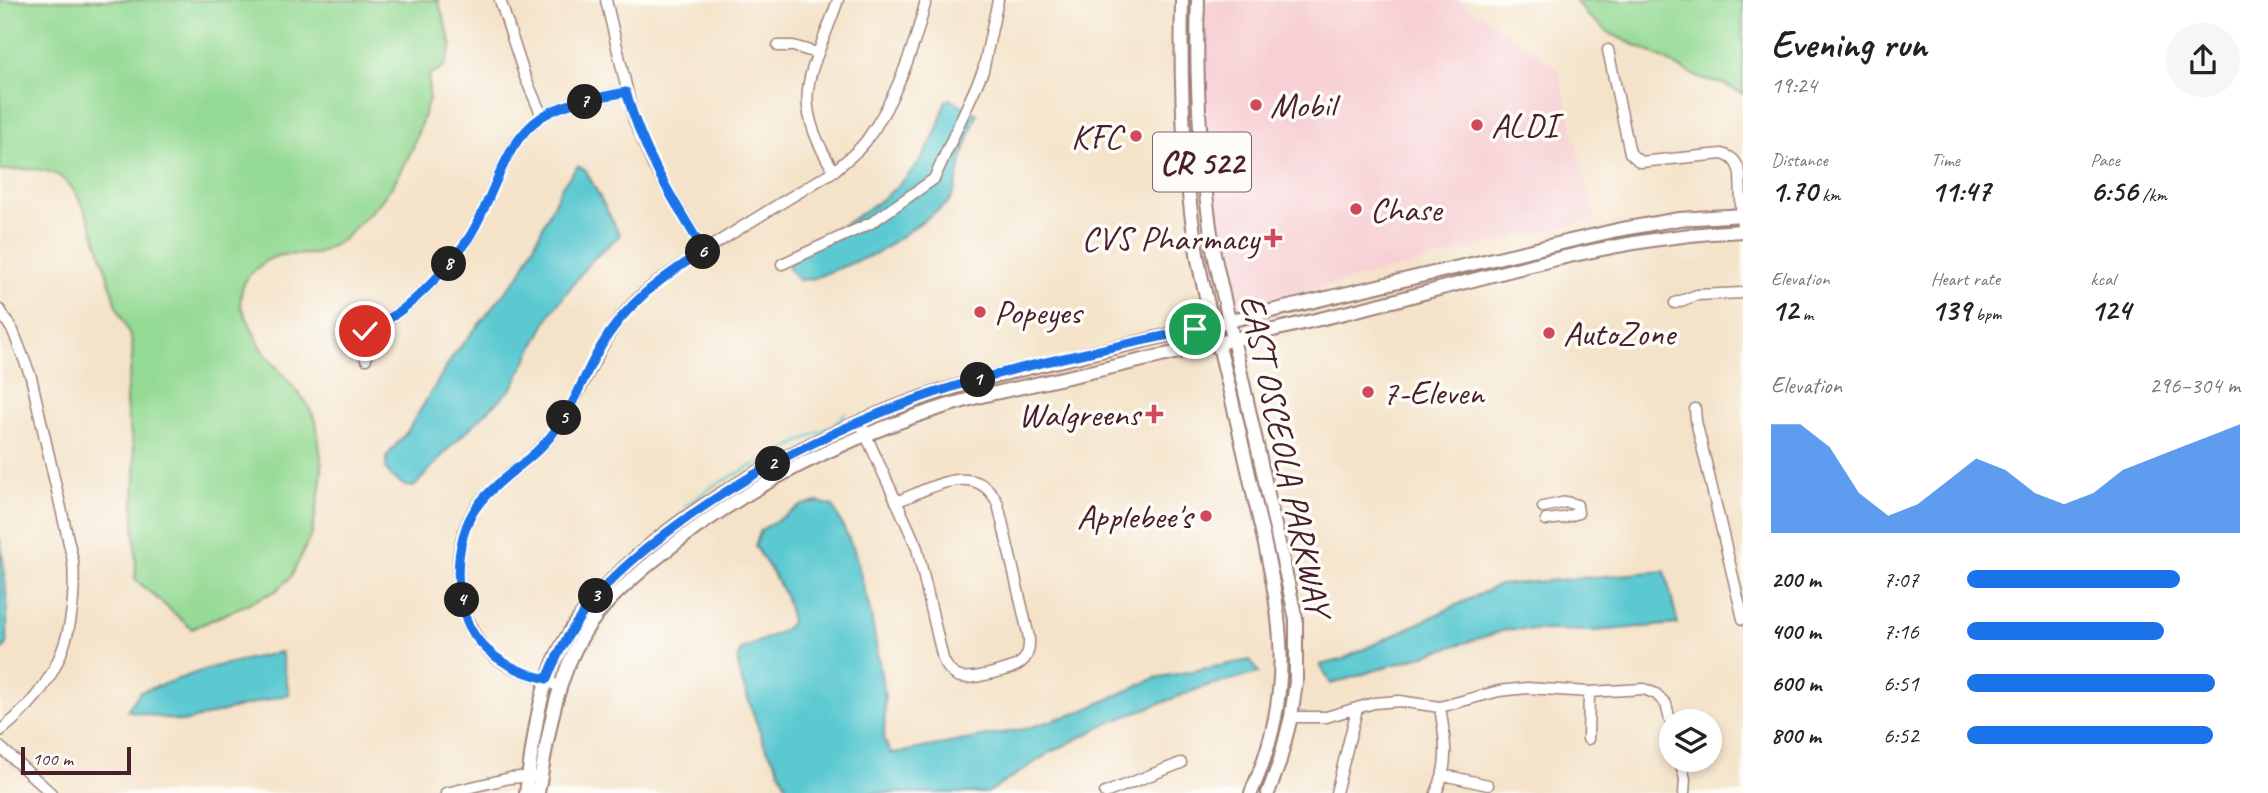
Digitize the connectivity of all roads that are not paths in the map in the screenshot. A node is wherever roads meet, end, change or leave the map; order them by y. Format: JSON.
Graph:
{"nodes":[{"id":1,"x":500,"y":0,"type":"edge"},
{"id":2,"x":607,"y":0,"type":"edge"},
{"id":3,"x":838,"y":0,"type":"edge"},
{"id":4,"x":926,"y":0,"type":"edge"},
{"id":5,"x":998,"y":0,"type":"edge"},
{"id":6,"x":1182,"y":0,"type":"edge"},
{"id":7,"x":1198,"y":0,"type":"edge"},
{"id":8,"x":1181,"y":16,"type":"junction"},
{"id":9,"x":1197,"y":17,"type":"junction"},
{"id":10,"x":778,"y":46,"type":"dead end"},
{"id":11,"x":1608,"y":50,"type":"dead end"},
{"id":12,"x":817,"y":53,"type":"junction"},
{"id":13,"x":626,"y":92,"type":"junction"},
{"id":14,"x":542,"y":116,"type":"junction"},
{"id":15,"x":834,"y":170,"type":"junction"},
{"id":16,"x":1742,"y":215,"type":"edge"},
{"id":17,"x":1742,"y":231,"type":"edge"},
{"id":18,"x":704,"y":251,"type":"junction"},
{"id":19,"x":1487,"y":261,"type":"junction"},
{"id":20,"x":782,"y":264,"type":"dead end"},
{"id":21,"x":1490,"y":276,"type":"junction"},
{"id":22,"x":1743,"y":293,"type":"edge"},
{"id":23,"x":1675,"y":303,"type":"dead end"},
{"id":24,"x":0,"y":310,"type":"edge"},
{"id":25,"x":1228,"y":321,"type":"junction"},
{"id":26,"x":1213,"y":325,"type":"junction"},
{"id":27,"x":1232,"y":338,"type":"junction"},
{"id":28,"x":1217,"y":342,"type":"junction"},
{"id":29,"x":366,"y":359,"type":"dead end"},
{"id":30,"x":1045,"y":364,"type":"junction"},
{"id":31,"x":1048,"y":381,"type":"junction"},
{"id":32,"x":1695,"y":410,"type":"dead end"},
{"id":33,"x":862,"y":428,"type":"junction"},
{"id":34,"x":896,"y":502,"type":"junction"},
{"id":35,"x":1542,"y":507,"type":"dead end"},
{"id":36,"x":1546,"y":520,"type":"dead end"},
{"id":37,"x":1269,"y":559,"type":"junction"},
{"id":38,"x":1284,"y":561,"type":"junction"},
{"id":39,"x":1742,"y":605,"type":"edge"},
{"id":40,"x":1743,"y":619,"type":"edge"},
{"id":41,"x":1281,"y":640,"type":"junction"},
{"id":42,"x":547,"y":679,"type":"junction"},
{"id":43,"x":559,"y":687,"type":"junction"},
{"id":44,"x":1588,"y":692,"type":"junction"},
{"id":45,"x":1440,"y":707,"type":"junction"},
{"id":46,"x":1357,"y":709,"type":"junction"},
{"id":47,"x":1667,"y":709,"type":"edge"},
{"id":48,"x":1291,"y":717,"type":"junction"},
{"id":49,"x":0,"y":731,"type":"edge"},
{"id":50,"x":1588,"y":739,"type":"dead end"},
{"id":51,"x":0,"y":747,"type":"edge"},
{"id":52,"x":1181,"y":763,"type":"dead end"},
{"id":53,"x":1683,"y":772,"type":"edge"},
{"id":54,"x":1444,"y":775,"type":"junction"},
{"id":55,"x":535,"y":776,"type":"junction"},
{"id":56,"x":1488,"y":785,"type":"dead end"},
{"id":57,"x":51,"y":793,"type":"edge"},
{"id":58,"x":446,"y":793,"type":"edge"},
{"id":59,"x":526,"y":793,"type":"edge"},
{"id":60,"x":538,"y":793,"type":"edge"},
{"id":61,"x":1105,"y":793,"type":"edge"},
{"id":62,"x":1251,"y":793,"type":"edge"},
{"id":63,"x":1268,"y":793,"type":"edge"},
{"id":64,"x":1336,"y":793,"type":"edge"},
{"id":65,"x":1436,"y":793,"type":"edge"},
{"id":66,"x":1684,"y":793,"type":"edge"}],
"edges":[{"from":1,"to":14,"type":"street"},
{"from":2,"to":13,"type":"street"},
{"from":3,"to":12,"type":"street"},
{"from":4,"to":15,"type":"street"},
{"from":5,"to":20,"type":"street"},
{"from":6,"to":8,"type":"main road","name":"EAST OSCEOLA PARKWAY","number":"CR 522"},
{"from":7,"to":9,"type":"main road","name":"EAST OSCEOLA PARKWAY","number":"CR 522"},
{"from":8,"to":9,"type":"street"},
{"from":8,"to":26,"type":"main road","name":"EAST OSCEOLA PARKWAY","number":"CR 522"},
{"from":9,"to":25,"type":"main road","name":"EAST OSCEOLA PARKWAY","number":"CR 522"},
{"from":10,"to":12,"type":"street"},
{"from":11,"to":16,"type":"street"},
{"from":12,"to":15,"type":"street"},
{"from":13,"to":14,"type":"street"},
{"from":13,"to":18,"type":"street"},
{"from":14,"to":29,"type":"street"},
{"from":15,"to":18,"type":"street"},
{"from":16,"to":17,"type":"street"},
{"from":16,"to":19,"type":"main road"},
{"from":17,"to":21,"type":"main road"},
{"from":18,"to":42,"type":"street"},
{"from":19,"to":21,"type":"street"},
{"from":19,"to":25,"type":"main road"},
{"from":21,"to":27,"type":"main road"},
{"from":22,"to":23,"type":"street"},
{"from":24,"to":49,"type":"street"},
{"from":25,"to":26,"type":"main road"},
{"from":25,"to":27,"type":"main road","name":"EAST OSCEOLA PARKWAY","number":"CR 522"},
{"from":26,"to":28,"type":"main road","name":"EAST OSCEOLA PARKWAY","number":"CR 522"},
{"from":26,"to":30,"type":"main road"},
{"from":27,"to":28,"type":"main road"},
{"from":27,"to":38,"type":"main road","name":"EAST OSCEOLA PARKWAY","number":"CR 522"},
{"from":28,"to":31,"type":"main road"},
{"from":28,"to":37,"type":"main road","name":"EAST OSCEOLA PARKWAY","number":"CR 522"},
{"from":30,"to":31,"type":"street"},
{"from":30,"to":33,"type":"main road"},
{"from":31,"to":33,"type":"main road"},
{"from":32,"to":39,"type":"street"},
{"from":33,"to":34,"type":"street"},
{"from":33,"to":42,"type":"main road"},
{"from":33,"to":43,"type":"main road"},
{"from":34,"to":34,"type":"street"},
{"from":35,"to":36,"type":"street"},
{"from":37,"to":38,"type":"street"},
{"from":37,"to":41,"type":"main road","name":"EAST OSCEOLA PARKWAY","number":"CR 522"},
{"from":38,"to":48,"type":"main road","name":"EAST OSCEOLA PARKWAY","number":"CR 522"},
{"from":39,"to":40,"type":"street"},
{"from":41,"to":48,"type":"main road"},
{"from":41,"to":62,"type":"main road","name":"EAST OSCEOLA PARKWAY","number":"CR 522"},
{"from":42,"to":43,"type":"street"},
{"from":42,"to":55,"type":"main road"},
{"from":43,"to":55,"type":"main road"},
{"from":44,"to":45,"type":"street"},
{"from":44,"to":47,"type":"street"},
{"from":44,"to":50,"type":"street"},
{"from":45,"to":46,"type":"street"},
{"from":45,"to":54,"type":"street"},
{"from":46,"to":48,"type":"street"},
{"from":46,"to":64,"type":"street"},
{"from":48,"to":63,"type":"main road","name":"EAST OSCEOLA PARKWAY","number":"CR 522"},
{"from":51,"to":57,"type":"street"},
{"from":52,"to":61,"type":"street"},
{"from":53,"to":66,"type":"street"},
{"from":54,"to":56,"type":"street"},
{"from":54,"to":65,"type":"street"},
{"from":55,"to":58,"type":"street"},
{"from":55,"to":59,"type":"main road"},
{"from":55,"to":60,"type":"main road"}]}
